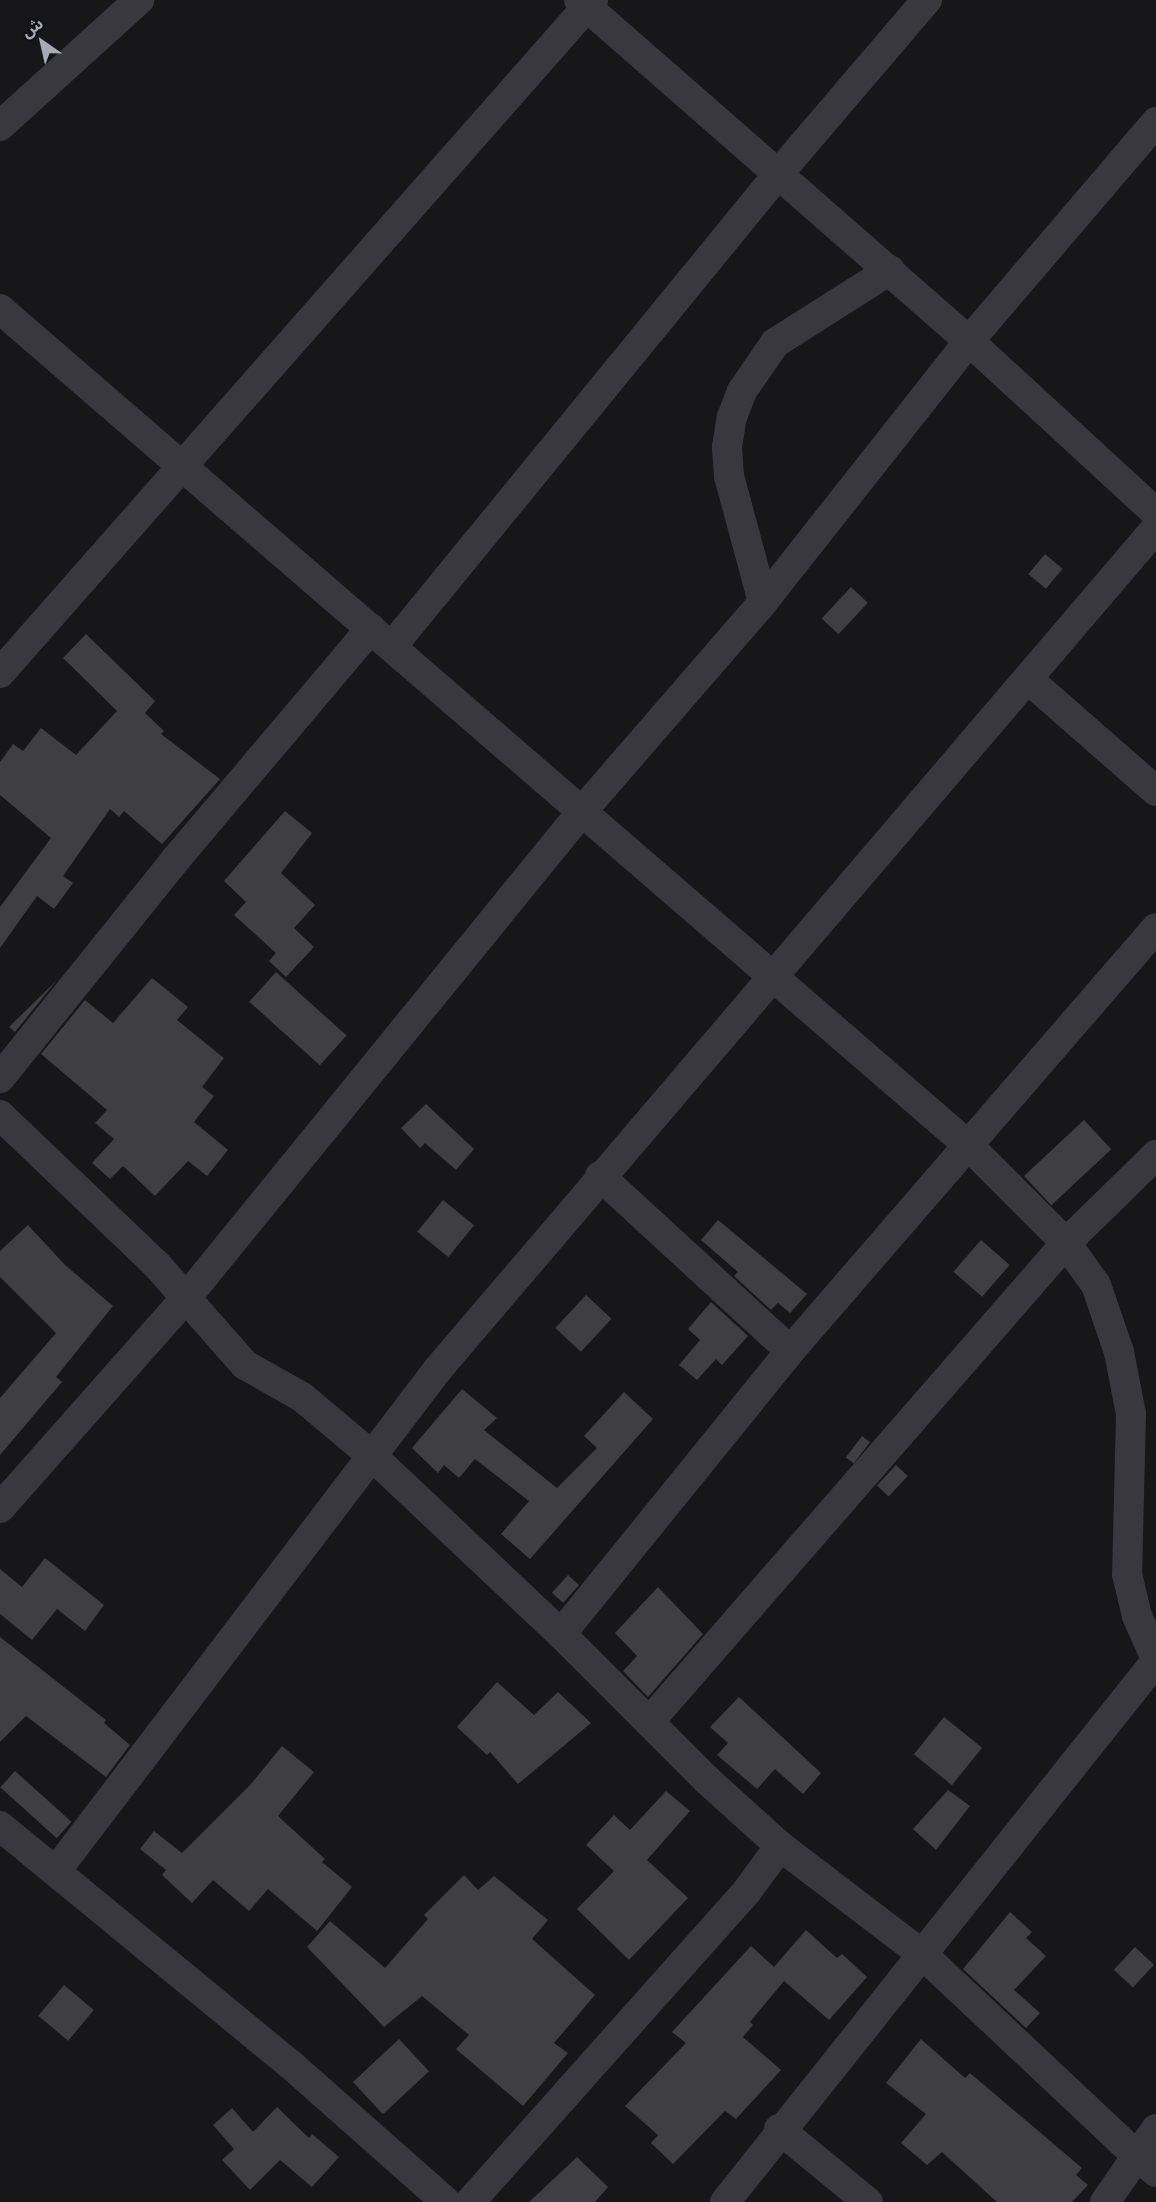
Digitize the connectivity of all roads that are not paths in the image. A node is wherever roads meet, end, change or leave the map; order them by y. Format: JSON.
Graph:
{"nodes":[{"id":1,"x":139,"y":0,"type":"edge"},
{"id":2,"x":927,"y":0,"type":"edge"},
{"id":3,"x":586,"y":2,"type":"edge"},
{"id":4,"x":1156,"y":122,"type":"edge"},
{"id":5,"x":0,"y":126,"type":"edge"},
{"id":6,"x":779,"y":173,"type":"junction"},
{"id":7,"x":890,"y":270,"type":"junction"},
{"id":8,"x":0,"y":309,"type":"edge"},
{"id":9,"x":969,"y":341,"type":"junction"},
{"id":10,"x":182,"y":467,"type":"junction"},
{"id":11,"x":1156,"y":513,"type":"edge"},
{"id":12,"x":1156,"y":528,"type":"edge"},
{"id":13,"x":763,"y":602,"type":"junction"},
{"id":14,"x":382,"y":637,"type":"junction"},
{"id":15,"x":0,"y":673,"type":"edge"},
{"id":16,"x":1028,"y":679,"type":"junction"},
{"id":17,"x":1156,"y":791,"type":"edge"},
{"id":18,"x":584,"y":809,"type":"junction"},
{"id":19,"x":1156,"y":928,"type":"edge"},
{"id":20,"x":771,"y":975,"type":"junction"},
{"id":21,"x":0,"y":1078,"type":"edge"},
{"id":22,"x":0,"y":1115,"type":"edge"},
{"id":23,"x":969,"y":1146,"type":"junction"},
{"id":24,"x":1156,"y":1155,"type":"edge"},
{"id":25,"x":600,"y":1176,"type":"junction"},
{"id":26,"x":1066,"y":1243,"type":"junction"},
{"id":27,"x":186,"y":1298,"type":"junction"},
{"id":28,"x":790,"y":1351,"type":"junction"},
{"id":29,"x":370,"y":1454,"type":"junction"},
{"id":30,"x":3,"y":1497,"type":"edge"},
{"id":31,"x":561,"y":1634,"type":"junction"},
{"id":32,"x":1156,"y":1660,"type":"edge"},
{"id":33,"x":649,"y":1722,"type":"junction"},
{"id":34,"x":0,"y":1826,"type":"edge"},
{"id":35,"x":780,"y":1846,"type":"junction"},
{"id":36,"x":56,"y":1871,"type":"junction"},
{"id":37,"x":922,"y":1954,"type":"junction"},
{"id":38,"x":779,"y":2129,"type":"junction"},
{"id":39,"x":1156,"y":2129,"type":"edge"},
{"id":40,"x":1147,"y":2164,"type":"edge"},
{"id":41,"x":446,"y":2202,"type":"edge"},
{"id":42,"x":470,"y":2202,"type":"edge"},
{"id":43,"x":725,"y":2202,"type":"edge"},
{"id":44,"x":868,"y":2202,"type":"edge"},
{"id":45,"x":1105,"y":2202,"type":"edge"}],
"edges":[{"from":1,"to":5,"type":"street"},
{"from":2,"to":6,"type":"street"},
{"from":3,"to":6,"type":"street"},
{"from":3,"to":10,"type":"street"},
{"from":4,"to":9,"type":"street"},
{"from":6,"to":7,"type":"street"},
{"from":6,"to":14,"type":"street"},
{"from":7,"to":9,"type":"street"},
{"from":7,"to":13,"type":"street"},
{"from":8,"to":10,"type":"street"},
{"from":9,"to":11,"type":"street"},
{"from":9,"to":13,"type":"street"},
{"from":10,"to":14,"type":"street"},
{"from":10,"to":15,"type":"street"},
{"from":12,"to":16,"type":"street"},
{"from":13,"to":18,"type":"street"},
{"from":14,"to":18,"type":"street"},
{"from":14,"to":21,"type":"street"},
{"from":16,"to":17,"type":"street"},
{"from":16,"to":20,"type":"street"},
{"from":18,"to":20,"type":"street"},
{"from":18,"to":27,"type":"street"},
{"from":19,"to":23,"type":"street"},
{"from":20,"to":23,"type":"street"},
{"from":20,"to":25,"type":"street"},
{"from":22,"to":27,"type":"street"},
{"from":23,"to":26,"type":"street"},
{"from":23,"to":28,"type":"street"},
{"from":24,"to":26,"type":"street"},
{"from":25,"to":28,"type":"street"},
{"from":25,"to":29,"type":"street"},
{"from":26,"to":32,"type":"street"},
{"from":26,"to":33,"type":"street"},
{"from":27,"to":29,"type":"street"},
{"from":27,"to":30,"type":"street"},
{"from":28,"to":31,"type":"street"},
{"from":29,"to":31,"type":"street"},
{"from":29,"to":36,"type":"street"},
{"from":31,"to":33,"type":"street"},
{"from":32,"to":37,"type":"street"},
{"from":33,"to":35,"type":"street"},
{"from":34,"to":36,"type":"street"},
{"from":35,"to":37,"type":"street"},
{"from":35,"to":42,"type":"street"},
{"from":36,"to":41,"type":"street"},
{"from":37,"to":38,"type":"street"},
{"from":37,"to":40,"type":"street"},
{"from":38,"to":43,"type":"street"},
{"from":38,"to":44,"type":"street"},
{"from":39,"to":40,"type":"street"},
{"from":40,"to":45,"type":"street"}]}
